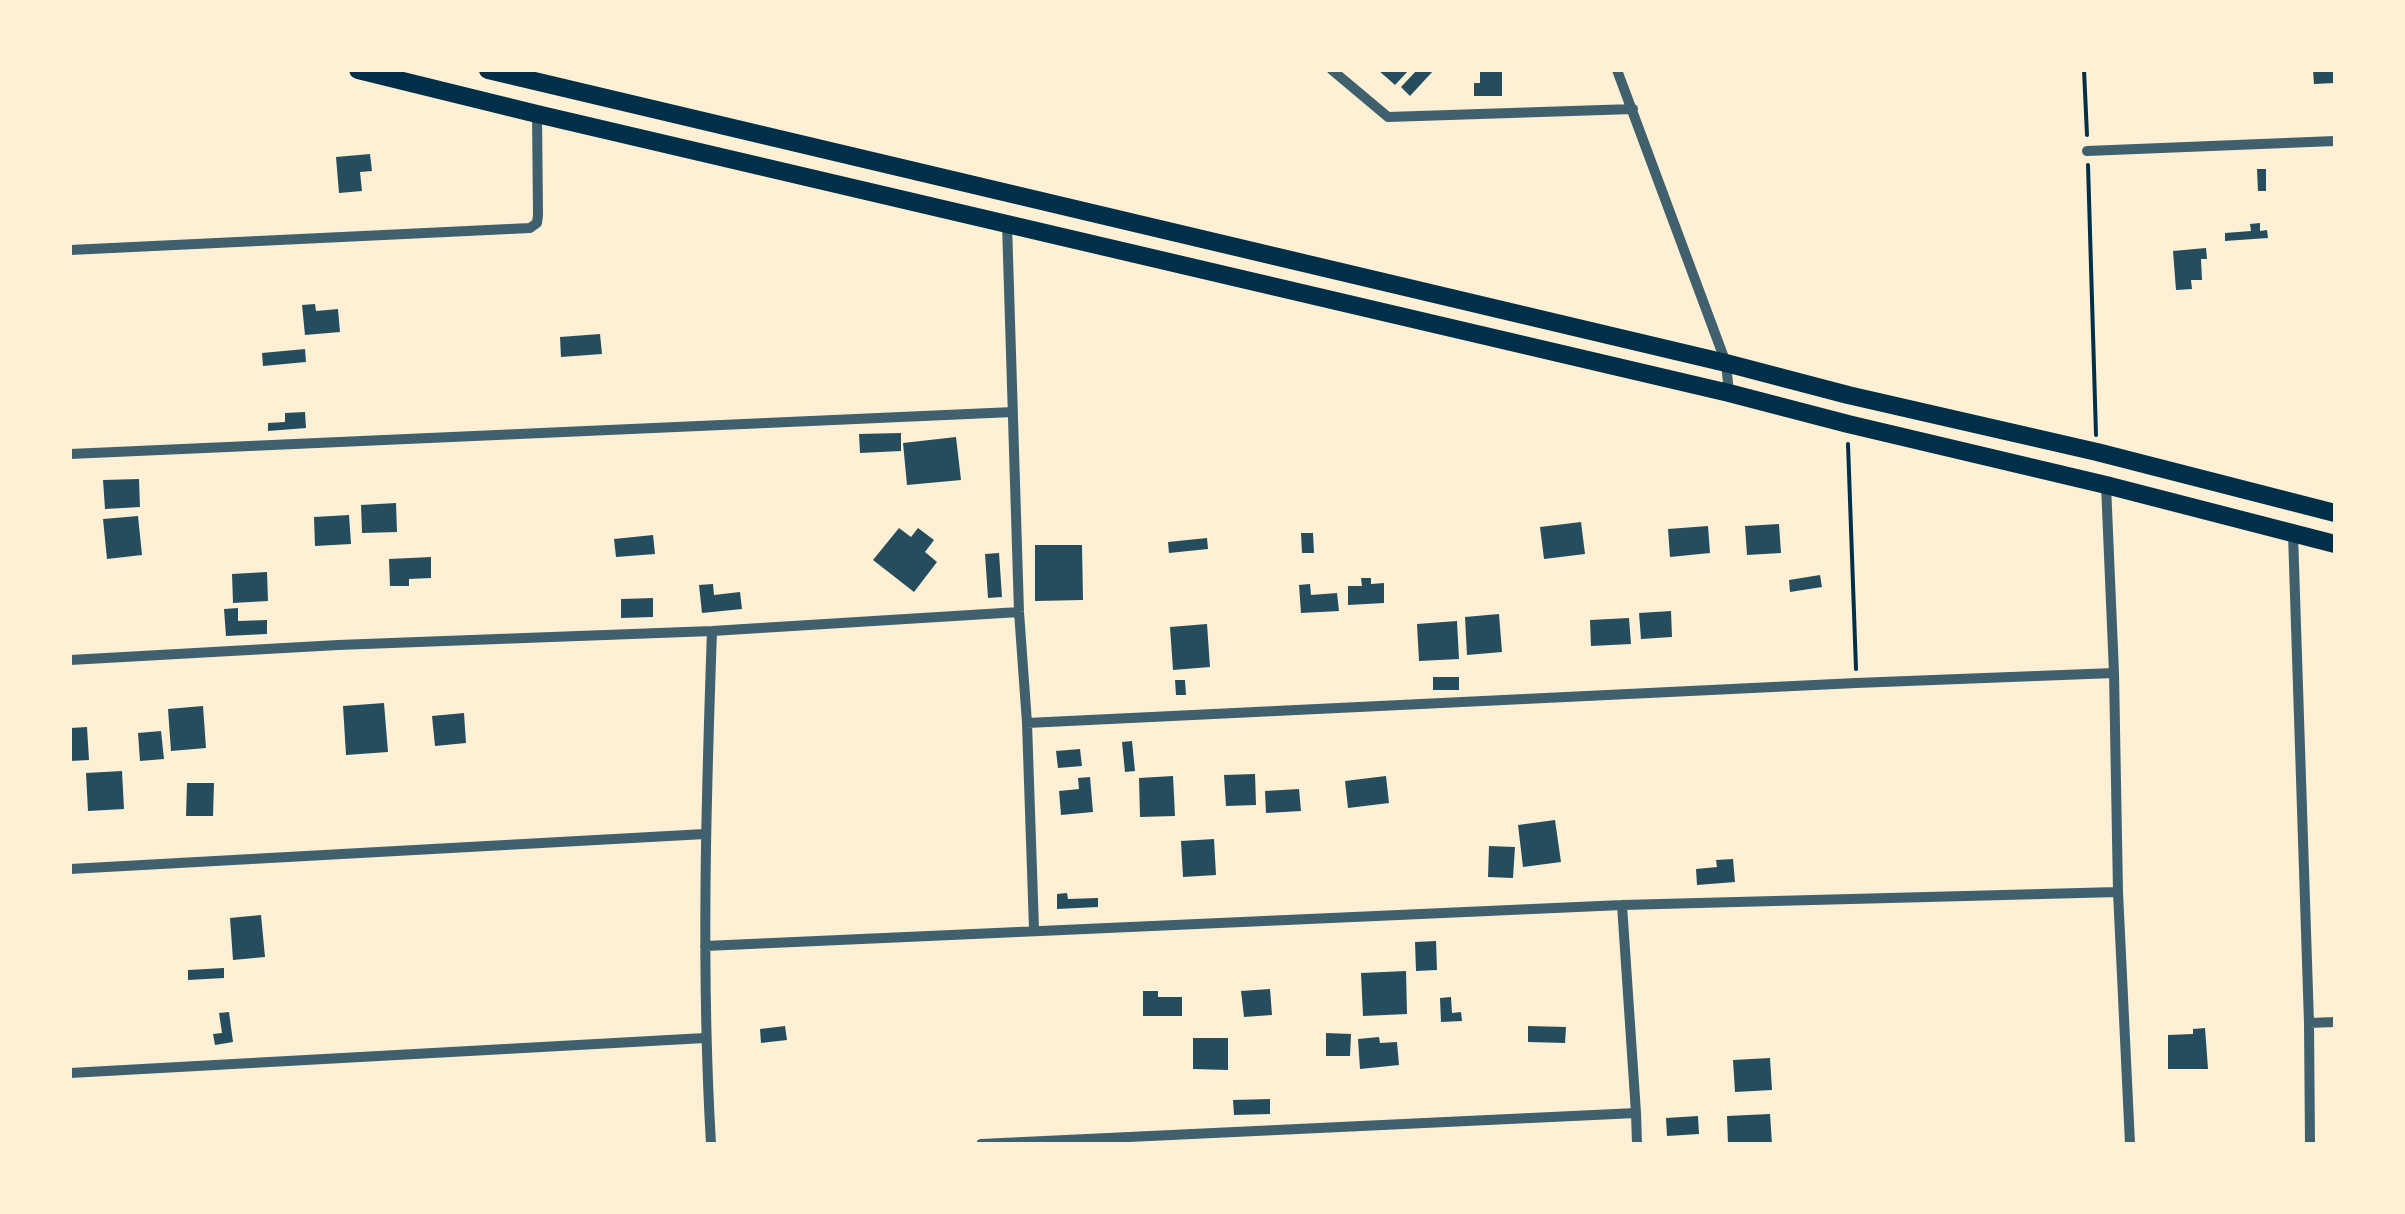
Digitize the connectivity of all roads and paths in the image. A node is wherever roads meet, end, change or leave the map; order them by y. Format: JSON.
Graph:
{"nodes":[{"id":1,"x":358,"y":70,"type":"edge"},
{"id":2,"x":488,"y":70,"type":"edge"},
{"id":3,"x":1332,"y":70,"type":"edge"},
{"id":4,"x":1618,"y":70,"type":"edge"},
{"id":5,"x":2084,"y":70,"type":"edge"},
{"id":6,"x":1632,"y":109,"type":"junction"},
{"id":7,"x":538,"y":114,"type":"junction"},
{"id":8,"x":2335,"y":140,"type":"edge"},
{"id":9,"x":2087,"y":151,"type":"junction"},
{"id":10,"x":1007,"y":224,"type":"junction"},
{"id":11,"x":70,"y":250,"type":"edge"},
{"id":12,"x":1726,"y":364,"type":"junction"},
{"id":13,"x":1729,"y":393,"type":"junction"},
{"id":14,"x":1012,"y":412,"type":"junction"},
{"id":15,"x":1848,"y":424,"type":"junction"},
{"id":16,"x":2097,"y":452,"type":"junction"},
{"id":17,"x":70,"y":454,"type":"edge"},
{"id":18,"x":2106,"y":485,"type":"junction"},
{"id":19,"x":2335,"y":513,"type":"edge"},
{"id":20,"x":2293,"y":534,"type":"junction"},
{"id":21,"x":2335,"y":544,"type":"edge"},
{"id":22,"x":1019,"y":612,"type":"junction"},
{"id":23,"x":712,"y":630,"type":"junction"},
{"id":24,"x":70,"y":660,"type":"edge"},
{"id":25,"x":2114,"y":674,"type":"junction"},
{"id":26,"x":1856,"y":683,"type":"junction"},
{"id":27,"x":1028,"y":723,"type":"junction"},
{"id":28,"x":705,"y":834,"type":"junction"},
{"id":29,"x":70,"y":869,"type":"edge"},
{"id":30,"x":2118,"y":892,"type":"junction"},
{"id":31,"x":1622,"y":905,"type":"junction"},
{"id":32,"x":1034,"y":929,"type":"junction"},
{"id":33,"x":705,"y":946,"type":"junction"},
{"id":34,"x":2335,"y":1022,"type":"edge"},
{"id":35,"x":2310,"y":1023,"type":"junction"},
{"id":36,"x":705,"y":1038,"type":"junction"},
{"id":37,"x":70,"y":1073,"type":"edge"},
{"id":38,"x":1636,"y":1112,"type":"junction"},
{"id":39,"x":711,"y":1144,"type":"edge"},
{"id":40,"x":981,"y":1144,"type":"edge"},
{"id":41,"x":1636,"y":1144,"type":"edge"},
{"id":42,"x":2130,"y":1144,"type":"edge"},
{"id":43,"x":2310,"y":1144,"type":"edge"}],
"edges":[{"from":1,"to":7,"type":"main road"},
{"from":2,"to":12,"type":"main road"},
{"from":3,"to":6,"type":"street"},
{"from":4,"to":6,"type":"street"},
{"from":5,"to":9,"type":"path"},
{"from":6,"to":12,"type":"street"},
{"from":7,"to":10,"type":"main road"},
{"from":7,"to":11,"type":"street"},
{"from":8,"to":9,"type":"street"},
{"from":9,"to":16,"type":"path"},
{"from":10,"to":13,"type":"main road"},
{"from":10,"to":14,"type":"street"},
{"from":12,"to":13,"type":"street"},
{"from":12,"to":16,"type":"main road"},
{"from":13,"to":15,"type":"main road"},
{"from":14,"to":17,"type":"street"},
{"from":14,"to":22,"type":"street"},
{"from":15,"to":18,"type":"main road"},
{"from":15,"to":26,"type":"path"},
{"from":16,"to":19,"type":"main road"},
{"from":18,"to":20,"type":"main road"},
{"from":18,"to":25,"type":"street"},
{"from":20,"to":21,"type":"main road"},
{"from":20,"to":35,"type":"street"},
{"from":22,"to":23,"type":"street"},
{"from":22,"to":27,"type":"street"},
{"from":23,"to":24,"type":"street"},
{"from":23,"to":28,"type":"street"},
{"from":25,"to":26,"type":"street"},
{"from":25,"to":30,"type":"street"},
{"from":26,"to":27,"type":"street"},
{"from":27,"to":32,"type":"street"},
{"from":28,"to":29,"type":"street"},
{"from":28,"to":33,"type":"street"},
{"from":30,"to":31,"type":"street"},
{"from":30,"to":42,"type":"street"},
{"from":31,"to":32,"type":"street"},
{"from":31,"to":38,"type":"street"},
{"from":32,"to":33,"type":"street"},
{"from":33,"to":36,"type":"street"},
{"from":34,"to":35,"type":"street"},
{"from":35,"to":43,"type":"street"},
{"from":36,"to":37,"type":"street"},
{"from":36,"to":39,"type":"street"},
{"from":38,"to":40,"type":"street"},
{"from":38,"to":41,"type":"street"}]}
